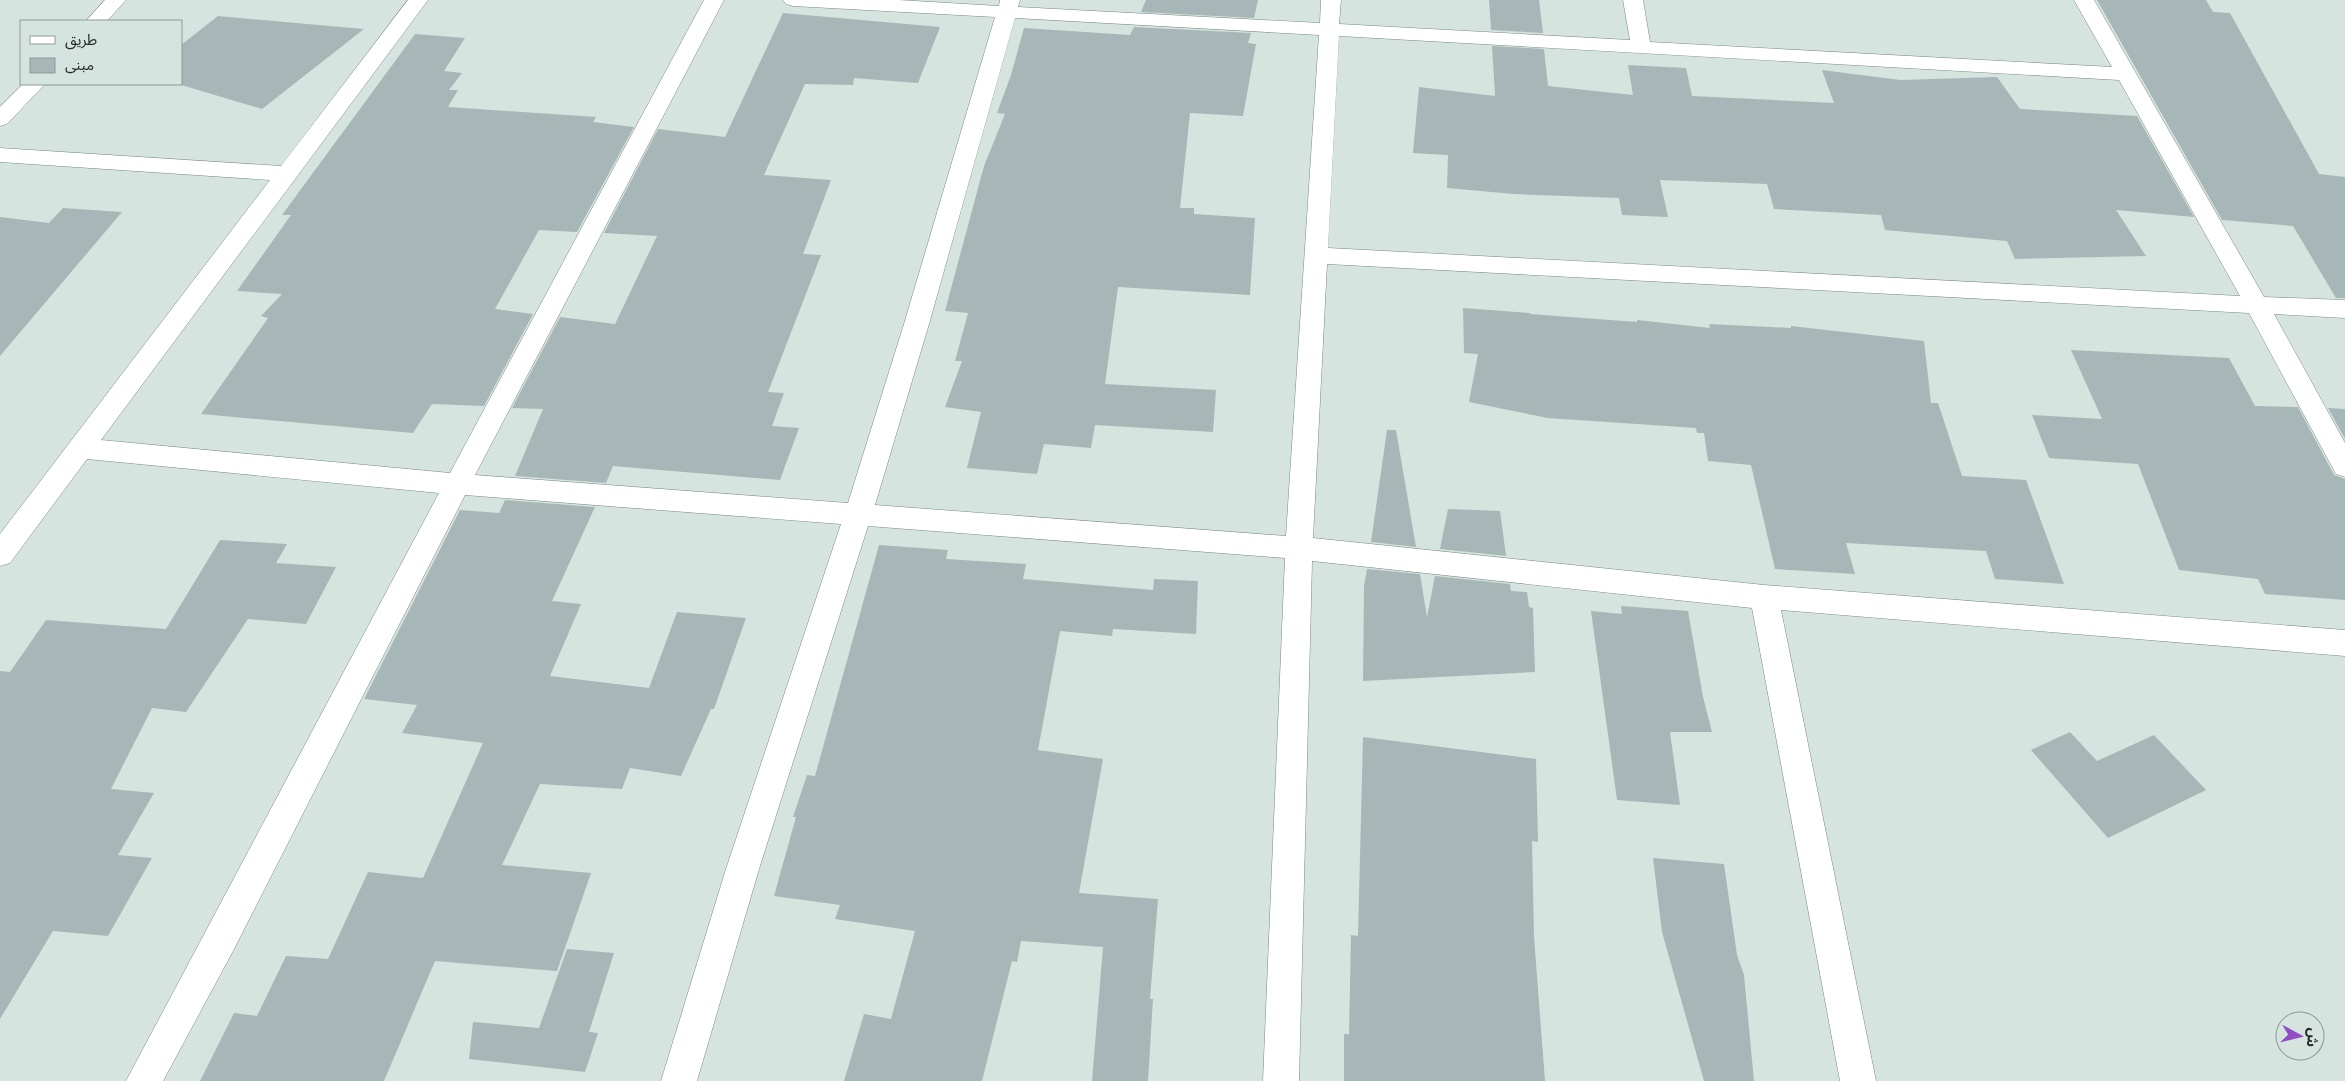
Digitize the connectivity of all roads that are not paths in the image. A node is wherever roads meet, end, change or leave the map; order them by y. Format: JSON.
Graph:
{"nodes":[{"id":1,"x":116,"y":0,"type":"edge"},
{"id":2,"x":418,"y":0,"type":"edge"},
{"id":3,"x":714,"y":0,"type":"edge"},
{"id":4,"x":793,"y":0,"type":"edge"},
{"id":5,"x":1331,"y":0,"type":"edge"},
{"id":6,"x":1633,"y":0,"type":"edge"},
{"id":7,"x":2084,"y":0,"type":"edge"},
{"id":8,"x":1008,"y":6,"type":"edge"},
{"id":9,"x":97,"y":20,"type":"edge"},
{"id":10,"x":1328,"y":29,"type":"junction"},
{"id":11,"x":1641,"y":47,"type":"junction"},
{"id":12,"x":2125,"y":74,"type":"junction"},
{"id":13,"x":34,"y":85,"type":"edge"},
{"id":14,"x":0,"y":119,"type":"edge"},
{"id":15,"x":0,"y":155,"type":"edge"},
{"id":16,"x":286,"y":174,"type":"junction"},
{"id":17,"x":1316,"y":255,"type":"junction"},
{"id":18,"x":2257,"y":305,"type":"junction"},
{"id":19,"x":2345,"y":309,"type":"edge"},
{"id":20,"x":80,"y":448,"type":"junction"},
{"id":21,"x":2345,"y":467,"type":"edge"},
{"id":22,"x":457,"y":484,"type":"junction"},
{"id":23,"x":859,"y":514,"type":"junction"},
{"id":24,"x":1299,"y":548,"type":"junction"},
{"id":25,"x":0,"y":555,"type":"edge"},
{"id":26,"x":1764,"y":597,"type":"junction"},
{"id":27,"x":2345,"y":642,"type":"edge"},
{"id":28,"x":144,"y":1081,"type":"edge"},
{"id":29,"x":679,"y":1081,"type":"edge"},
{"id":30,"x":1281,"y":1081,"type":"edge"},
{"id":31,"x":1858,"y":1081,"type":"edge"}],
"edges":[{"from":1,"to":9,"type":"street"},
{"from":2,"to":16,"type":"street"},
{"from":3,"to":22,"type":"street"},
{"from":4,"to":8,"type":"street"},
{"from":5,"to":10,"type":"street"},
{"from":6,"to":11,"type":"street"},
{"from":7,"to":12,"type":"street"},
{"from":8,"to":10,"type":"street"},
{"from":8,"to":23,"type":"street"},
{"from":10,"to":11,"type":"street"},
{"from":10,"to":17,"type":"street"},
{"from":11,"to":12,"type":"street"},
{"from":12,"to":18,"type":"street"},
{"from":13,"to":14,"type":"street"},
{"from":15,"to":16,"type":"street"},
{"from":16,"to":20,"type":"street"},
{"from":17,"to":18,"type":"street"},
{"from":17,"to":24,"type":"street"},
{"from":18,"to":19,"type":"street"},
{"from":18,"to":21,"type":"street"},
{"from":20,"to":22,"type":"street"},
{"from":20,"to":25,"type":"street"},
{"from":22,"to":23,"type":"street"},
{"from":22,"to":28,"type":"street"},
{"from":23,"to":24,"type":"street"},
{"from":23,"to":29,"type":"street"},
{"from":24,"to":26,"type":"street"},
{"from":24,"to":30,"type":"street"},
{"from":26,"to":27,"type":"street"},
{"from":26,"to":31,"type":"street"}]}
